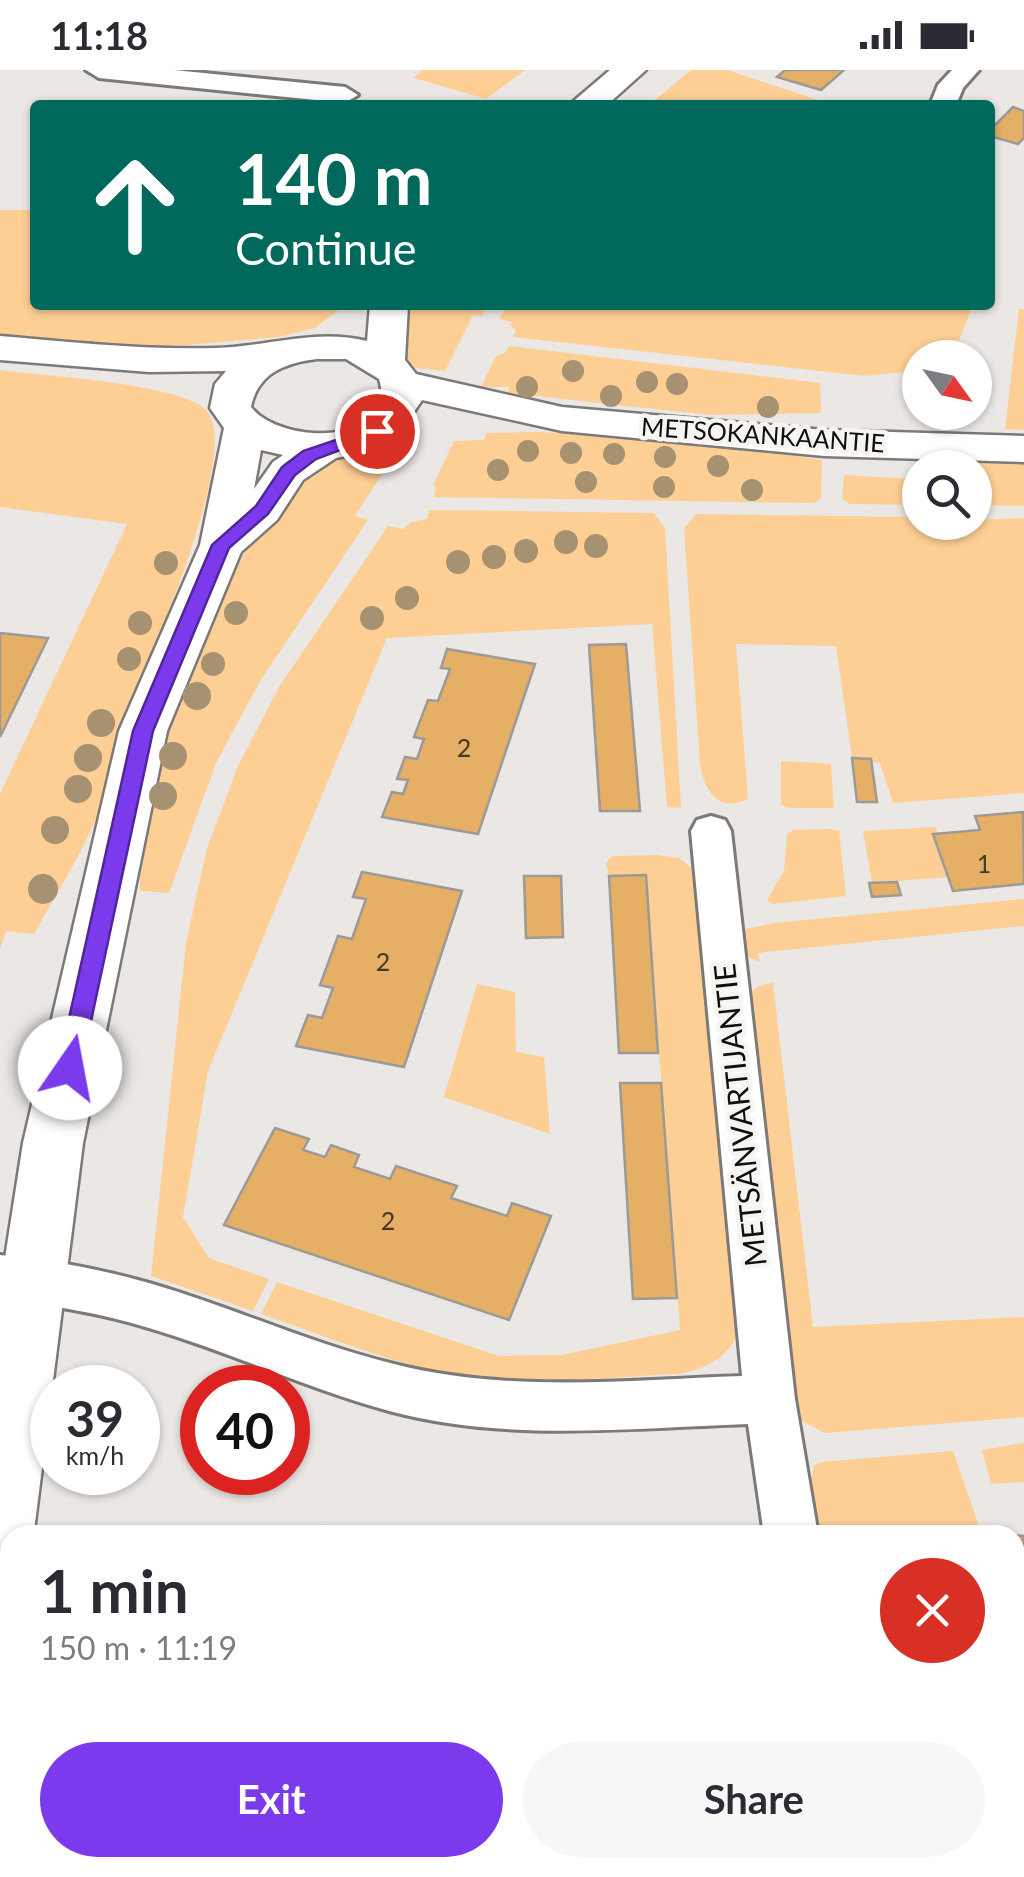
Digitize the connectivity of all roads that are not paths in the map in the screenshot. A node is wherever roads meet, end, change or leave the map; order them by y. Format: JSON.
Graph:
{"nodes":[{"id":1,"x":99,"y":70,"type":"edge"},
{"id":2,"x":630,"y":70,"type":"edge"},
{"id":3,"x":966,"y":70,"type":"edge"},
{"id":4,"x":345,"y":94,"type":"dead end"},
{"id":5,"x":592,"y":100,"type":"edge"},
{"id":6,"x":946,"y":100,"type":"edge"},
{"id":7,"x":355,"y":310,"type":"edge"},
{"id":8,"x":390,"y":310,"type":"edge"},
{"id":9,"x":312,"y":346,"type":"junction"},
{"id":10,"x":0,"y":348,"type":"edge"},
{"id":11,"x":42,"y":351,"type":"junction"},
{"id":12,"x":269,"y":356,"type":"junction"},
{"id":13,"x":393,"y":373,"type":"junction"},
{"id":14,"x":237,"y":417,"type":"junction"},
{"id":15,"x":562,"y":420,"type":"junction"},
{"id":16,"x":377,"y":431,"type":"junction"},
{"id":17,"x":324,"y":448,"type":"junction"},
{"id":18,"x":1024,"y":448,"type":"edge"},
{"id":19,"x":222,"y":545,"type":"junction"},
{"id":20,"x":711,"y":831,"type":"dead end"},
{"id":21,"x":18,"y":1278,"type":"edge"},
{"id":22,"x":770,"y":1399,"type":"junction"},
{"id":23,"x":1,"y":1525,"type":"edge"},
{"id":24,"x":789,"y":1525,"type":"edge"}],
"edges":[{"from":1,"to":4,"type":"street"},
{"from":2,"to":5,"type":"street"},
{"from":3,"to":6,"type":"street"},
{"from":7,"to":9,"type":"street"},
{"from":8,"to":13,"type":"street"},
{"from":9,"to":12,"type":"street"},
{"from":9,"to":13,"type":"street"},
{"from":10,"to":11,"type":"street"},
{"from":11,"to":12,"type":"street"},
{"from":11,"to":14,"type":"street"},
{"from":12,"to":14,"type":"street"},
{"from":13,"to":15,"type":"street","name":"METSOKANKAANTIE"},
{"from":13,"to":16,"type":"street"},
{"from":14,"to":17,"type":"street"},
{"from":14,"to":19,"type":"street"},
{"from":15,"to":16,"type":"street","name":"METSOKANKAANTIE"},
{"from":15,"to":18,"type":"street","name":"METSOKANKAANTIE"},
{"from":16,"to":17,"type":"street"},
{"from":17,"to":19,"type":"street"},
{"from":19,"to":21,"type":"street"},
{"from":20,"to":22,"type":"street","name":"METSÄNVARTIJANTIE"},
{"from":21,"to":22,"type":"street"},
{"from":21,"to":23,"type":"street"},
{"from":22,"to":24,"type":"street","name":"METSÄNVARTIJANTIE"}]}
